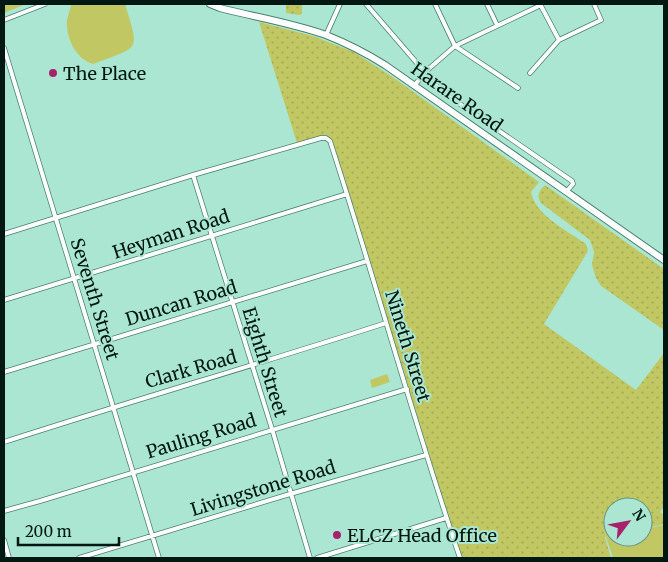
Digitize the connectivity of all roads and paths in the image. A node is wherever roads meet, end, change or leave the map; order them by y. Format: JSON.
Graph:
{"nodes":[{"id":1,"x":45,"y":4,"type":"edge"},
{"id":2,"x":210,"y":4,"type":"edge"},
{"id":3,"x":340,"y":4,"type":"edge"},
{"id":4,"x":366,"y":4,"type":"edge"},
{"id":5,"x":434,"y":4,"type":"edge"},
{"id":6,"x":488,"y":4,"type":"edge"},
{"id":7,"x":540,"y":4,"type":"edge"},
{"id":8,"x":594,"y":4,"type":"edge"},
{"id":9,"x":4,"y":21,"type":"edge"},
{"id":10,"x":497,"y":25,"type":"junction"},
{"id":11,"x":326,"y":35,"type":"junction"},
{"id":12,"x":559,"y":40,"type":"junction"},
{"id":13,"x":455,"y":46,"type":"junction"},
{"id":14,"x":4,"y":48,"type":"edge"},
{"id":15,"x":424,"y":73,"type":"junction"},
{"id":16,"x":530,"y":73,"type":"dead end"},
{"id":17,"x":414,"y":85,"type":"junction"},
{"id":18,"x":518,"y":88,"type":"dead end"},
{"id":19,"x":503,"y":133,"type":"junction"},
{"id":20,"x":496,"y":143,"type":"junction"},
{"id":21,"x":193,"y":176,"type":"junction"},
{"id":22,"x":566,"y":192,"type":"junction"},
{"id":23,"x":347,"y":194,"type":"junction"},
{"id":24,"x":56,"y":218,"type":"junction"},
{"id":25,"x":4,"y":234,"type":"edge"},
{"id":26,"x":212,"y":236,"type":"junction"},
{"id":27,"x":367,"y":260,"type":"junction"},
{"id":28,"x":664,"y":260,"type":"edge"},
{"id":29,"x":74,"y":280,"type":"junction"},
{"id":30,"x":4,"y":300,"type":"edge"},
{"id":31,"x":232,"y":301,"type":"junction"},
{"id":32,"x":386,"y":323,"type":"junction"},
{"id":33,"x":94,"y":344,"type":"junction"},
{"id":34,"x":252,"y":366,"type":"junction"},
{"id":35,"x":4,"y":372,"type":"edge"},
{"id":36,"x":406,"y":389,"type":"junction"},
{"id":37,"x":113,"y":407,"type":"junction"},
{"id":38,"x":272,"y":429,"type":"junction"},
{"id":39,"x":4,"y":442,"type":"edge"},
{"id":40,"x":426,"y":455,"type":"junction"},
{"id":41,"x":133,"y":472,"type":"junction"},
{"id":42,"x":290,"y":494,"type":"junction"},
{"id":43,"x":4,"y":511,"type":"edge"},
{"id":44,"x":446,"y":518,"type":"junction"},
{"id":45,"x":152,"y":536,"type":"junction"},
{"id":46,"x":4,"y":540,"type":"edge"},
{"id":47,"x":9,"y":558,"type":"edge"},
{"id":48,"x":79,"y":558,"type":"edge"},
{"id":49,"x":159,"y":558,"type":"edge"},
{"id":50,"x":310,"y":558,"type":"edge"},
{"id":51,"x":317,"y":558,"type":"edge"},
{"id":52,"x":460,"y":558,"type":"edge"}],
"edges":[{"from":1,"to":9,"type":"street"},
{"from":2,"to":11,"type":"highway","name":"Harare Road"},
{"from":3,"to":11,"type":"street"},
{"from":4,"to":15,"type":"street"},
{"from":5,"to":13,"type":"street"},
{"from":6,"to":10,"type":"street"},
{"from":7,"to":10,"type":"street"},
{"from":7,"to":12,"type":"street"},
{"from":8,"to":12,"type":"street"},
{"from":10,"to":13,"type":"street"},
{"from":11,"to":17,"type":"highway","name":"Harare Road"},
{"from":12,"to":16,"type":"street"},
{"from":13,"to":15,"type":"street"},
{"from":13,"to":18,"type":"street"},
{"from":14,"to":24,"type":"street","name":"Seventh Street"},
{"from":15,"to":17,"type":"street"},
{"from":15,"to":19,"type":"street"},
{"from":17,"to":20,"type":"highway","name":"Harare Road"},
{"from":19,"to":20,"type":"street"},
{"from":19,"to":22,"type":"street"},
{"from":20,"to":22,"type":"highway","name":"Harare Road"},
{"from":21,"to":23,"type":"street","name":"Nineth Street"},
{"from":21,"to":24,"type":"street"},
{"from":21,"to":26,"type":"street","name":"Eighth Street"},
{"from":22,"to":28,"type":"highway","name":"Harare Road"},
{"from":23,"to":26,"type":"street","name":"Heyman Road"},
{"from":23,"to":27,"type":"street","name":"Nineth Street"},
{"from":24,"to":25,"type":"street"},
{"from":24,"to":29,"type":"street","name":"Seventh Street"},
{"from":26,"to":29,"type":"street","name":"Heyman Road"},
{"from":26,"to":31,"type":"street","name":"Eighth Street"},
{"from":27,"to":31,"type":"street","name":"Duncan Road"},
{"from":27,"to":32,"type":"street","name":"Nineth Street"},
{"from":29,"to":30,"type":"street","name":"Heyman Road"},
{"from":29,"to":33,"type":"street","name":"Seventh Street"},
{"from":31,"to":33,"type":"street","name":"Duncan Road"},
{"from":31,"to":34,"type":"street","name":"Eighth Street"},
{"from":32,"to":34,"type":"street","name":"Clark Road"},
{"from":32,"to":36,"type":"street","name":"Nineth Street"},
{"from":33,"to":35,"type":"street","name":"Duncan Road"},
{"from":33,"to":37,"type":"street","name":"Seventh Street"},
{"from":34,"to":37,"type":"street","name":"Clark Road"},
{"from":34,"to":38,"type":"street","name":"Eighth Street"},
{"from":36,"to":38,"type":"street","name":"Pauling Road"},
{"from":36,"to":40,"type":"street","name":"Nineth Street"},
{"from":37,"to":39,"type":"street","name":"Clark Road"},
{"from":37,"to":41,"type":"street","name":"Seventh Street"},
{"from":38,"to":41,"type":"street","name":"Pauling Road"},
{"from":38,"to":42,"type":"street","name":"Eighth Street"},
{"from":40,"to":42,"type":"street","name":"Livingstone Road"},
{"from":40,"to":44,"type":"street","name":"Nineth Street"},
{"from":41,"to":43,"type":"street","name":"Pauling Road"},
{"from":41,"to":45,"type":"street","name":"Seventh Street"},
{"from":42,"to":45,"type":"street","name":"Livingstone Road"},
{"from":42,"to":50,"type":"street","name":"Eighth Street"},
{"from":44,"to":51,"type":"street"},
{"from":44,"to":52,"type":"street","name":"Nineth Street"},
{"from":45,"to":48,"type":"street","name":"Livingstone Road"},
{"from":45,"to":49,"type":"street","name":"Seventh Street"},
{"from":46,"to":47,"type":"street"}]}
